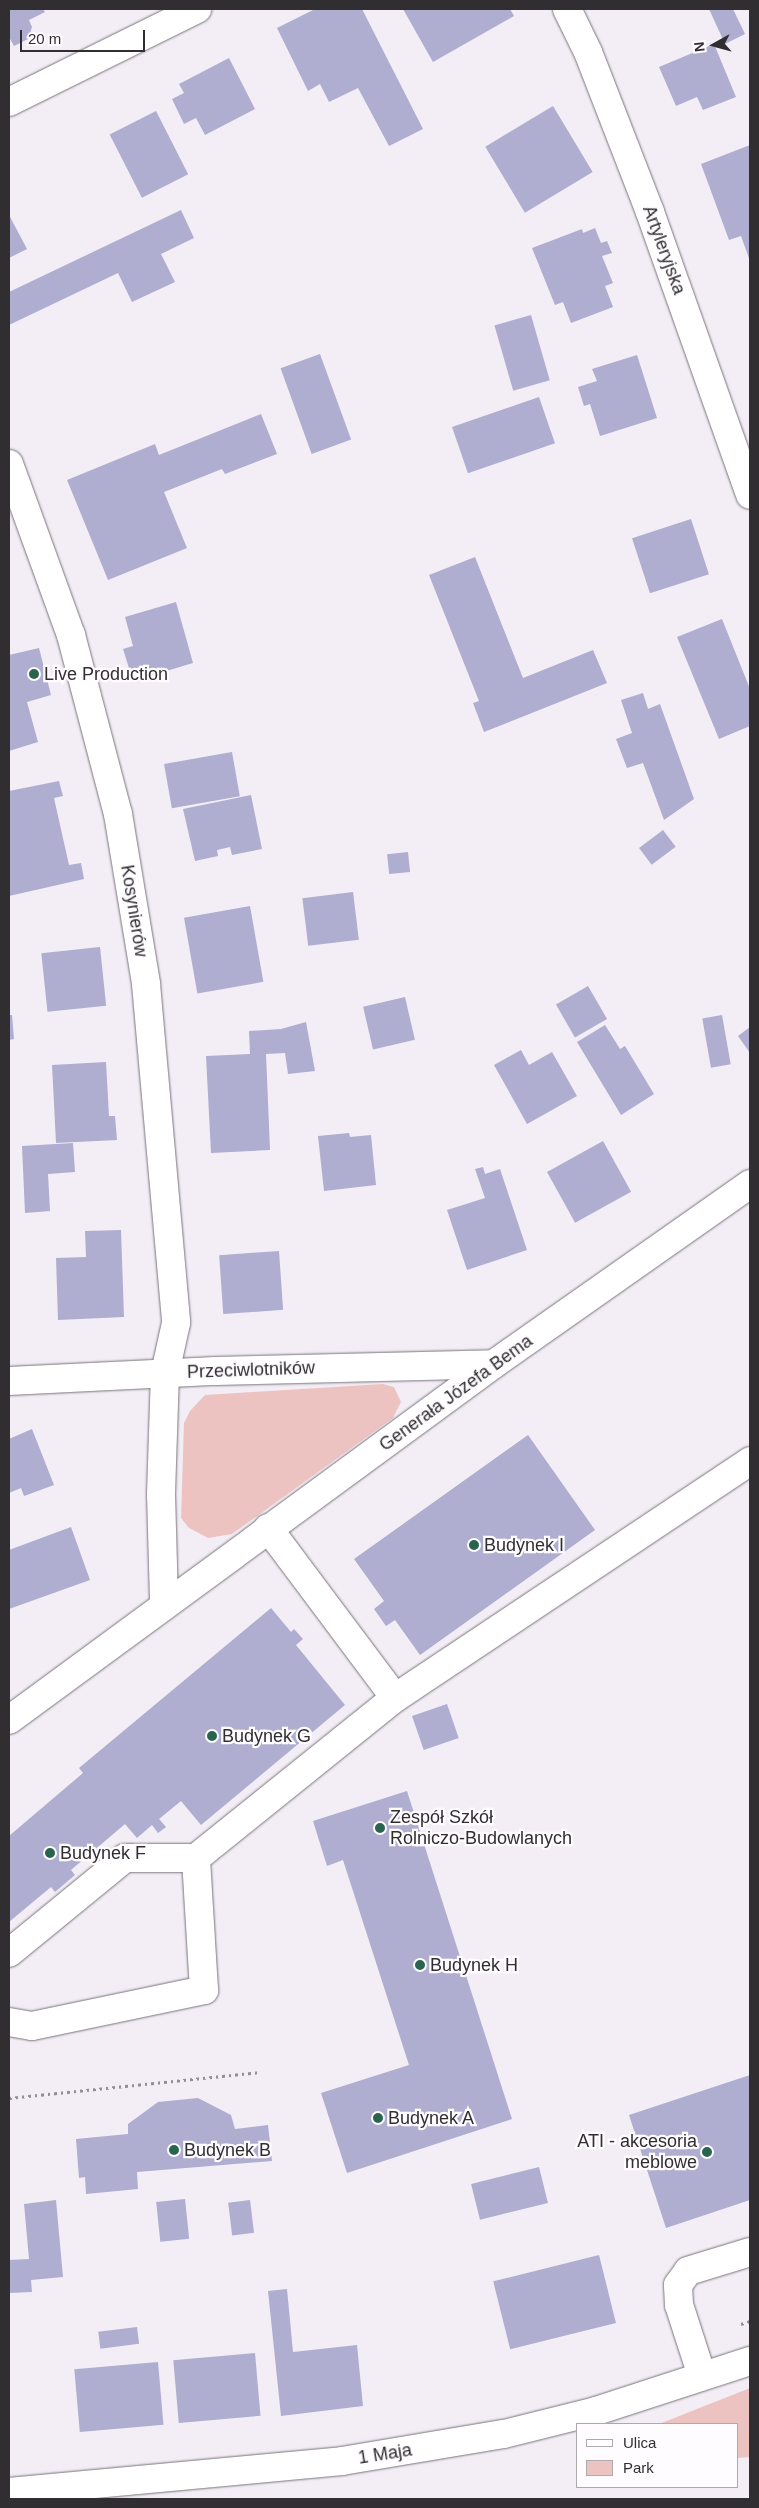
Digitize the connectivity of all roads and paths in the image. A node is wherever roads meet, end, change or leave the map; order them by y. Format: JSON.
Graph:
{"nodes":[{"id":1,"x":197,"y":9,"type":"edge"},
{"id":2,"x":568,"y":9,"type":"edge"},
{"id":3,"x":9,"y":102,"type":"edge"},
{"id":4,"x":9,"y":464,"type":"edge"},
{"id":5,"x":750,"y":495,"type":"edge"},
{"id":6,"x":750,"y":1184,"type":"edge"},
{"id":7,"x":494,"y":1364,"type":"junction"},
{"id":8,"x":165,"y":1373,"type":"junction"},
{"id":9,"x":9,"y":1381,"type":"edge"},
{"id":10,"x":750,"y":1462,"type":"edge"},
{"id":11,"x":268,"y":1528,"type":"junction"},
{"id":12,"x":164,"y":1604,"type":"junction"},
{"id":13,"x":395,"y":1698,"type":"junction"},
{"id":14,"x":9,"y":1720,"type":"edge"},
{"id":15,"x":196,"y":1858,"type":"junction"},
{"id":16,"x":9,"y":1953,"type":"edge"},
{"id":17,"x":9,"y":2022,"type":"edge"},
{"id":18,"x":261,"y":2072,"type":"dead end"},
{"id":19,"x":9,"y":2098,"type":"edge"},
{"id":20,"x":750,"y":2252,"type":"edge"},
{"id":21,"x":750,"y":2361,"type":"edge"},
{"id":22,"x":702,"y":2376,"type":"junction"},
{"id":23,"x":9,"y":2492,"type":"edge"}],
"edges":[{"from":1,"to":3,"type":"street"},
{"from":2,"to":5,"type":"street","name":"Artyleryjska"},
{"from":4,"to":8,"type":"street","name":"Kosynierów"},
{"from":6,"to":7,"type":"street","name":"Generała Józefa Bema"},
{"from":7,"to":8,"type":"street","name":"Przeciwlotników"},
{"from":7,"to":11,"type":"street","name":"Generała Józefa Bema"},
{"from":8,"to":9,"type":"street","name":"Przeciwlotników"},
{"from":8,"to":12,"type":"street"},
{"from":10,"to":13,"type":"street"},
{"from":11,"to":12,"type":"street","name":"Generała Józefa Bema"},
{"from":11,"to":13,"type":"street"},
{"from":12,"to":14,"type":"street","name":"Generała Józefa Bema"},
{"from":13,"to":15,"type":"street"},
{"from":15,"to":16,"type":"street"},
{"from":15,"to":17,"type":"street"},
{"from":18,"to":19,"type":"path"},
{"from":20,"to":22,"type":"street"},
{"from":21,"to":22,"type":"street","name":"1 Maja"},
{"from":22,"to":23,"type":"street","name":"1 Maja"}]}
